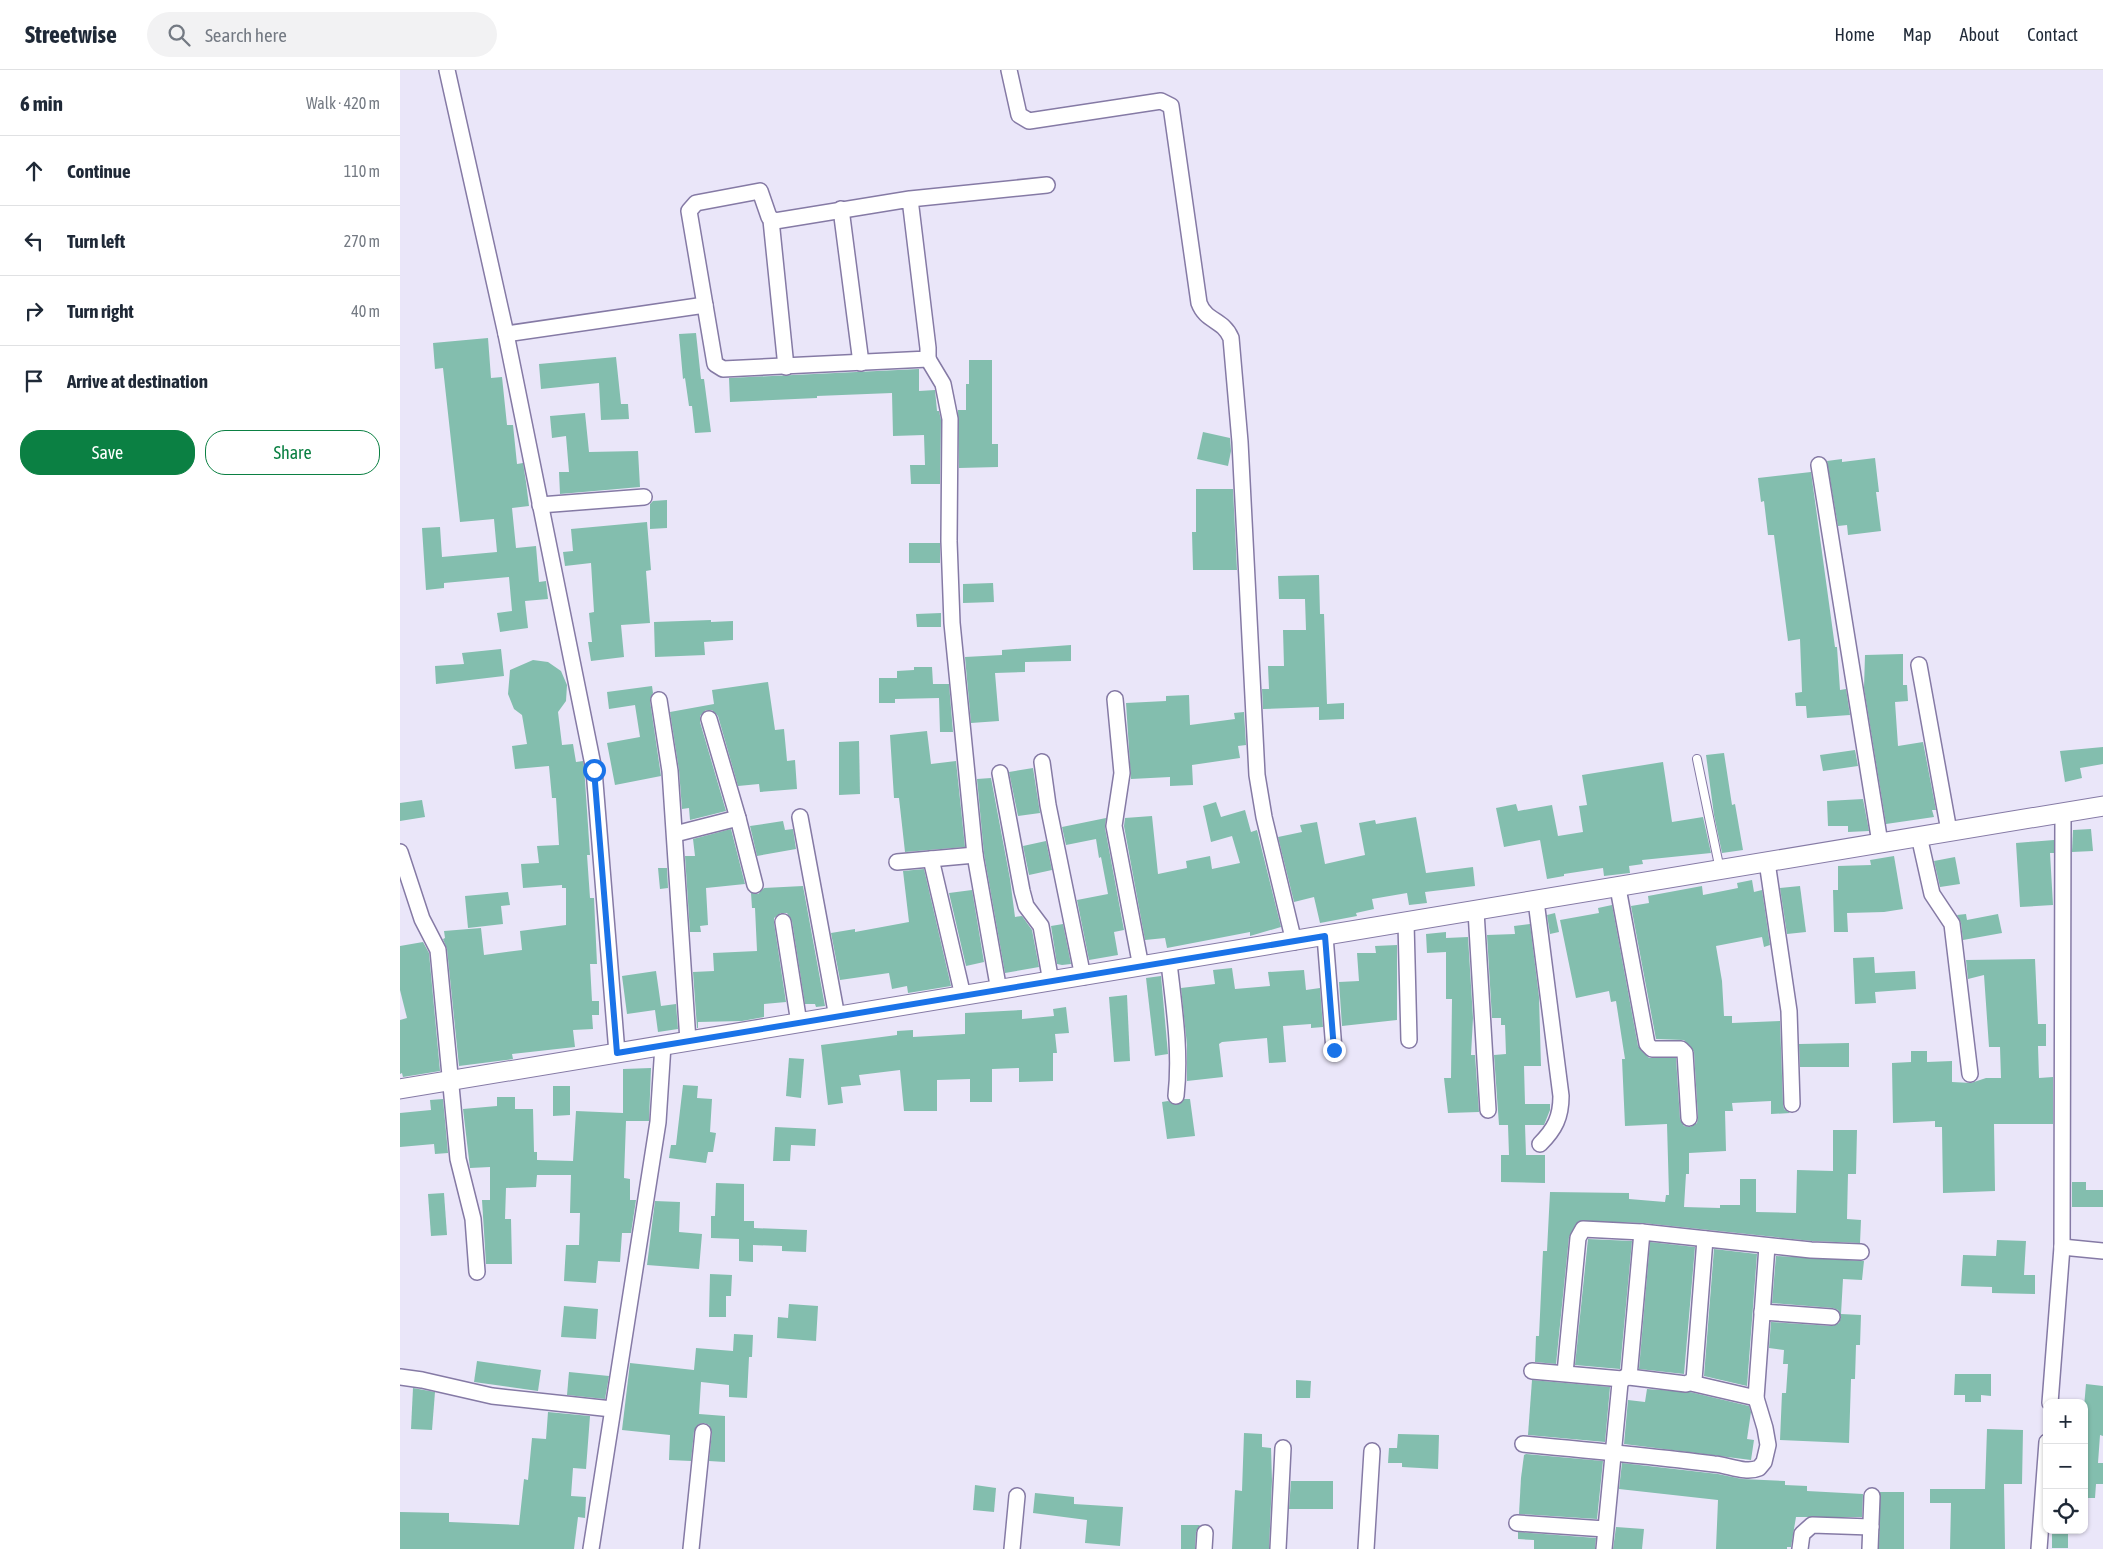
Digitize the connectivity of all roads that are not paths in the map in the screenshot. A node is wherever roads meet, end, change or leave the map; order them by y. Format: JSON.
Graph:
{"nodes":[{"id":1,"x":446,"y":70,"type":"edge"},
{"id":2,"x":1009,"y":70,"type":"edge"},
{"id":3,"x":1047,"y":185,"type":"dead end"},
{"id":4,"x":910,"y":199,"type":"junction"},
{"id":5,"x":841,"y":209,"type":"junction"},
{"id":6,"x":771,"y":220,"type":"junction"},
{"id":7,"x":705,"y":304,"type":"junction"},
{"id":8,"x":506,"y":334,"type":"junction"},
{"id":9,"x":928,"y":360,"type":"junction"},
{"id":10,"x":862,"y":363,"type":"junction"},
{"id":11,"x":786,"y":367,"type":"junction"},
{"id":12,"x":1819,"y":465,"type":"dead end"},
{"id":13,"x":644,"y":498,"type":"dead end"},
{"id":14,"x":540,"y":505,"type":"junction"},
{"id":15,"x":1919,"y":665,"type":"dead end"},
{"id":16,"x":1115,"y":699,"type":"dead end"},
{"id":17,"x":659,"y":700,"type":"dead end"},
{"id":18,"x":708,"y":719,"type":"dead end"},
{"id":19,"x":1697,"y":759,"type":"dead end"},
{"id":20,"x":1042,"y":762,"type":"dead end"},
{"id":21,"x":1000,"y":773,"type":"dead end"},
{"id":22,"x":2103,"y":806,"type":"edge"},
{"id":23,"x":2063,"y":813,"type":"junction"},
{"id":24,"x":800,"y":817,"type":"dead end"},
{"id":25,"x":738,"y":818,"type":"junction"},
{"id":26,"x":1949,"y":831,"type":"junction"},
{"id":27,"x":675,"y":834,"type":"junction"},
{"id":28,"x":1919,"y":836,"type":"junction"},
{"id":29,"x":1880,"y":843,"type":"junction"},
{"id":30,"x":400,"y":852,"type":"edge"},
{"id":31,"x":975,"y":855,"type":"junction"},
{"id":32,"x":931,"y":859,"type":"junction"},
{"id":33,"x":897,"y":862,"type":"dead end"},
{"id":34,"x":1767,"y":862,"type":"junction"},
{"id":35,"x":1720,"y":870,"type":"junction"},
{"id":36,"x":755,"y":884,"type":"dead end"},
{"id":37,"x":1618,"y":888,"type":"junction"},
{"id":38,"x":1536,"y":901,"type":"junction"},
{"id":39,"x":1476,"y":911,"type":"junction"},
{"id":40,"x":783,"y":922,"type":"dead end"},
{"id":41,"x":1406,"y":923,"type":"junction"},
{"id":42,"x":1325,"y":936,"type":"junction"},
{"id":43,"x":1294,"y":942,"type":"junction"},
{"id":44,"x":1169,"y":963,"type":"junction"},
{"id":45,"x":1141,"y":967,"type":"junction"},
{"id":46,"x":1083,"y":977,"type":"junction"},
{"id":47,"x":1051,"y":982,"type":"junction"},
{"id":48,"x":999,"y":991,"type":"junction"},
{"id":49,"x":962,"y":996,"type":"junction"},
{"id":50,"x":837,"y":1017,"type":"junction"},
{"id":51,"x":799,"y":1023,"type":"junction"},
{"id":52,"x":1409,"y":1040,"type":"dead end"},
{"id":53,"x":688,"y":1041,"type":"junction"},
{"id":54,"x":663,"y":1045,"type":"junction"},
{"id":55,"x":1334,"y":1050,"type":"dead end"},
{"id":56,"x":617,"y":1053,"type":"junction"},
{"id":57,"x":1970,"y":1074,"type":"dead end"},
{"id":58,"x":449,"y":1081,"type":"junction"},
{"id":59,"x":400,"y":1089,"type":"edge"},
{"id":60,"x":1176,"y":1096,"type":"dead end"},
{"id":61,"x":1792,"y":1104,"type":"dead end"},
{"id":62,"x":1488,"y":1110,"type":"dead end"},
{"id":63,"x":1689,"y":1118,"type":"dead end"},
{"id":64,"x":1540,"y":1144,"type":"dead end"},
{"id":65,"x":1642,"y":1232,"type":"junction"},
{"id":66,"x":1705,"y":1239,"type":"junction"},
{"id":67,"x":1767,"y":1246,"type":"junction"},
{"id":68,"x":2062,"y":1247,"type":"junction"},
{"id":69,"x":2103,"y":1251,"type":"edge"},
{"id":70,"x":1861,"y":1252,"type":"dead end"},
{"id":71,"x":477,"y":1272,"type":"dead end"},
{"id":72,"x":1762,"y":1312,"type":"junction"},
{"id":73,"x":1832,"y":1317,"type":"dead end"},
{"id":74,"x":1532,"y":1371,"type":"dead end"},
{"id":75,"x":1565,"y":1373,"type":"junction"},
{"id":76,"x":400,"y":1377,"type":"edge"},
{"id":77,"x":1625,"y":1378,"type":"junction"},
{"id":78,"x":1691,"y":1383,"type":"junction"},
{"id":79,"x":1756,"y":1398,"type":"junction"},
{"id":80,"x":2050,"y":1399,"type":"edge"},
{"id":81,"x":612,"y":1409,"type":"junction"},
{"id":82,"x":703,"y":1432,"type":"dead end"},
{"id":83,"x":1523,"y":1444,"type":"dead end"},
{"id":84,"x":2047,"y":1444,"type":"edge"},
{"id":85,"x":1283,"y":1448,"type":"dead end"},
{"id":86,"x":1372,"y":1450,"type":"dead end"},
{"id":87,"x":1612,"y":1452,"type":"junction"},
{"id":88,"x":1017,"y":1496,"type":"dead end"},
{"id":89,"x":1872,"y":1496,"type":"dead end"},
{"id":90,"x":1517,"y":1523,"type":"dead end"},
{"id":91,"x":1871,"y":1527,"type":"junction"},
{"id":92,"x":1605,"y":1529,"type":"junction"},
{"id":93,"x":1205,"y":1533,"type":"dead end"},
{"id":94,"x":591,"y":1549,"type":"edge"},
{"id":95,"x":691,"y":1549,"type":"edge"},
{"id":96,"x":1012,"y":1549,"type":"edge"},
{"id":97,"x":1204,"y":1549,"type":"edge"},
{"id":98,"x":1278,"y":1549,"type":"edge"},
{"id":99,"x":1366,"y":1549,"type":"edge"},
{"id":100,"x":1604,"y":1549,"type":"edge"},
{"id":101,"x":1800,"y":1549,"type":"edge"},
{"id":102,"x":1870,"y":1549,"type":"edge"},
{"id":103,"x":2039,"y":1549,"type":"edge"}],
"edges":[{"from":1,"to":8,"type":"street"},
{"from":2,"to":43,"type":"street"},
{"from":3,"to":4,"type":"street"},
{"from":4,"to":5,"type":"street"},
{"from":4,"to":9,"type":"street"},
{"from":5,"to":6,"type":"street"},
{"from":5,"to":10,"type":"street"},
{"from":6,"to":7,"type":"street"},
{"from":6,"to":11,"type":"street"},
{"from":7,"to":8,"type":"street"},
{"from":7,"to":11,"type":"street"},
{"from":8,"to":14,"type":"street"},
{"from":9,"to":10,"type":"street"},
{"from":9,"to":31,"type":"street"},
{"from":10,"to":11,"type":"street"},
{"from":12,"to":29,"type":"street"},
{"from":13,"to":14,"type":"street"},
{"from":14,"to":56,"type":"street"},
{"from":15,"to":26,"type":"street"},
{"from":16,"to":45,"type":"street"},
{"from":17,"to":27,"type":"street"},
{"from":18,"to":25,"type":"street"},
{"from":19,"to":35,"type":"lane"},
{"from":20,"to":46,"type":"street"},
{"from":21,"to":47,"type":"street"},
{"from":22,"to":23,"type":"street"},
{"from":23,"to":26,"type":"street"},
{"from":23,"to":68,"type":"street"},
{"from":24,"to":50,"type":"street"},
{"from":25,"to":27,"type":"street"},
{"from":25,"to":36,"type":"street"},
{"from":26,"to":28,"type":"street"},
{"from":27,"to":53,"type":"street"},
{"from":28,"to":29,"type":"street"},
{"from":28,"to":57,"type":"street"},
{"from":29,"to":34,"type":"street"},
{"from":30,"to":58,"type":"street"},
{"from":31,"to":32,"type":"street"},
{"from":31,"to":48,"type":"street"},
{"from":32,"to":33,"type":"street"},
{"from":32,"to":49,"type":"street"},
{"from":34,"to":35,"type":"street"},
{"from":34,"to":61,"type":"street"},
{"from":35,"to":37,"type":"street"},
{"from":37,"to":38,"type":"street"},
{"from":37,"to":63,"type":"street"},
{"from":38,"to":39,"type":"street"},
{"from":38,"to":64,"type":"street"},
{"from":39,"to":41,"type":"street"},
{"from":39,"to":62,"type":"street"},
{"from":40,"to":51,"type":"street"},
{"from":41,"to":42,"type":"street"},
{"from":41,"to":52,"type":"street"},
{"from":42,"to":43,"type":"street"},
{"from":42,"to":55,"type":"street"},
{"from":43,"to":44,"type":"street"},
{"from":44,"to":45,"type":"street"},
{"from":44,"to":60,"type":"street"},
{"from":45,"to":46,"type":"street"},
{"from":46,"to":47,"type":"street"},
{"from":47,"to":48,"type":"street"},
{"from":48,"to":49,"type":"street"},
{"from":49,"to":50,"type":"street"},
{"from":50,"to":51,"type":"street"},
{"from":51,"to":53,"type":"street"},
{"from":53,"to":54,"type":"street"},
{"from":54,"to":56,"type":"street"},
{"from":54,"to":81,"type":"street"},
{"from":56,"to":58,"type":"street"},
{"from":58,"to":59,"type":"street"},
{"from":58,"to":71,"type":"street"},
{"from":65,"to":66,"type":"street"},
{"from":65,"to":75,"type":"street"},
{"from":65,"to":77,"type":"street"},
{"from":66,"to":67,"type":"street"},
{"from":66,"to":78,"type":"street"},
{"from":67,"to":70,"type":"street"},
{"from":67,"to":72,"type":"street"},
{"from":68,"to":69,"type":"street"},
{"from":68,"to":80,"type":"street"},
{"from":72,"to":73,"type":"street"},
{"from":72,"to":79,"type":"street"},
{"from":74,"to":75,"type":"street"},
{"from":75,"to":77,"type":"street"},
{"from":76,"to":81,"type":"street"},
{"from":77,"to":78,"type":"street"},
{"from":77,"to":87,"type":"street"},
{"from":78,"to":79,"type":"street"},
{"from":79,"to":87,"type":"street"},
{"from":81,"to":94,"type":"street"},
{"from":82,"to":95,"type":"street"},
{"from":83,"to":87,"type":"street"},
{"from":84,"to":103,"type":"street"},
{"from":85,"to":98,"type":"street"},
{"from":86,"to":99,"type":"street"},
{"from":87,"to":92,"type":"street"},
{"from":88,"to":96,"type":"street"},
{"from":89,"to":91,"type":"street"},
{"from":90,"to":92,"type":"street"},
{"from":91,"to":101,"type":"street"},
{"from":91,"to":102,"type":"street"},
{"from":92,"to":100,"type":"street"},
{"from":93,"to":97,"type":"street"}]}
